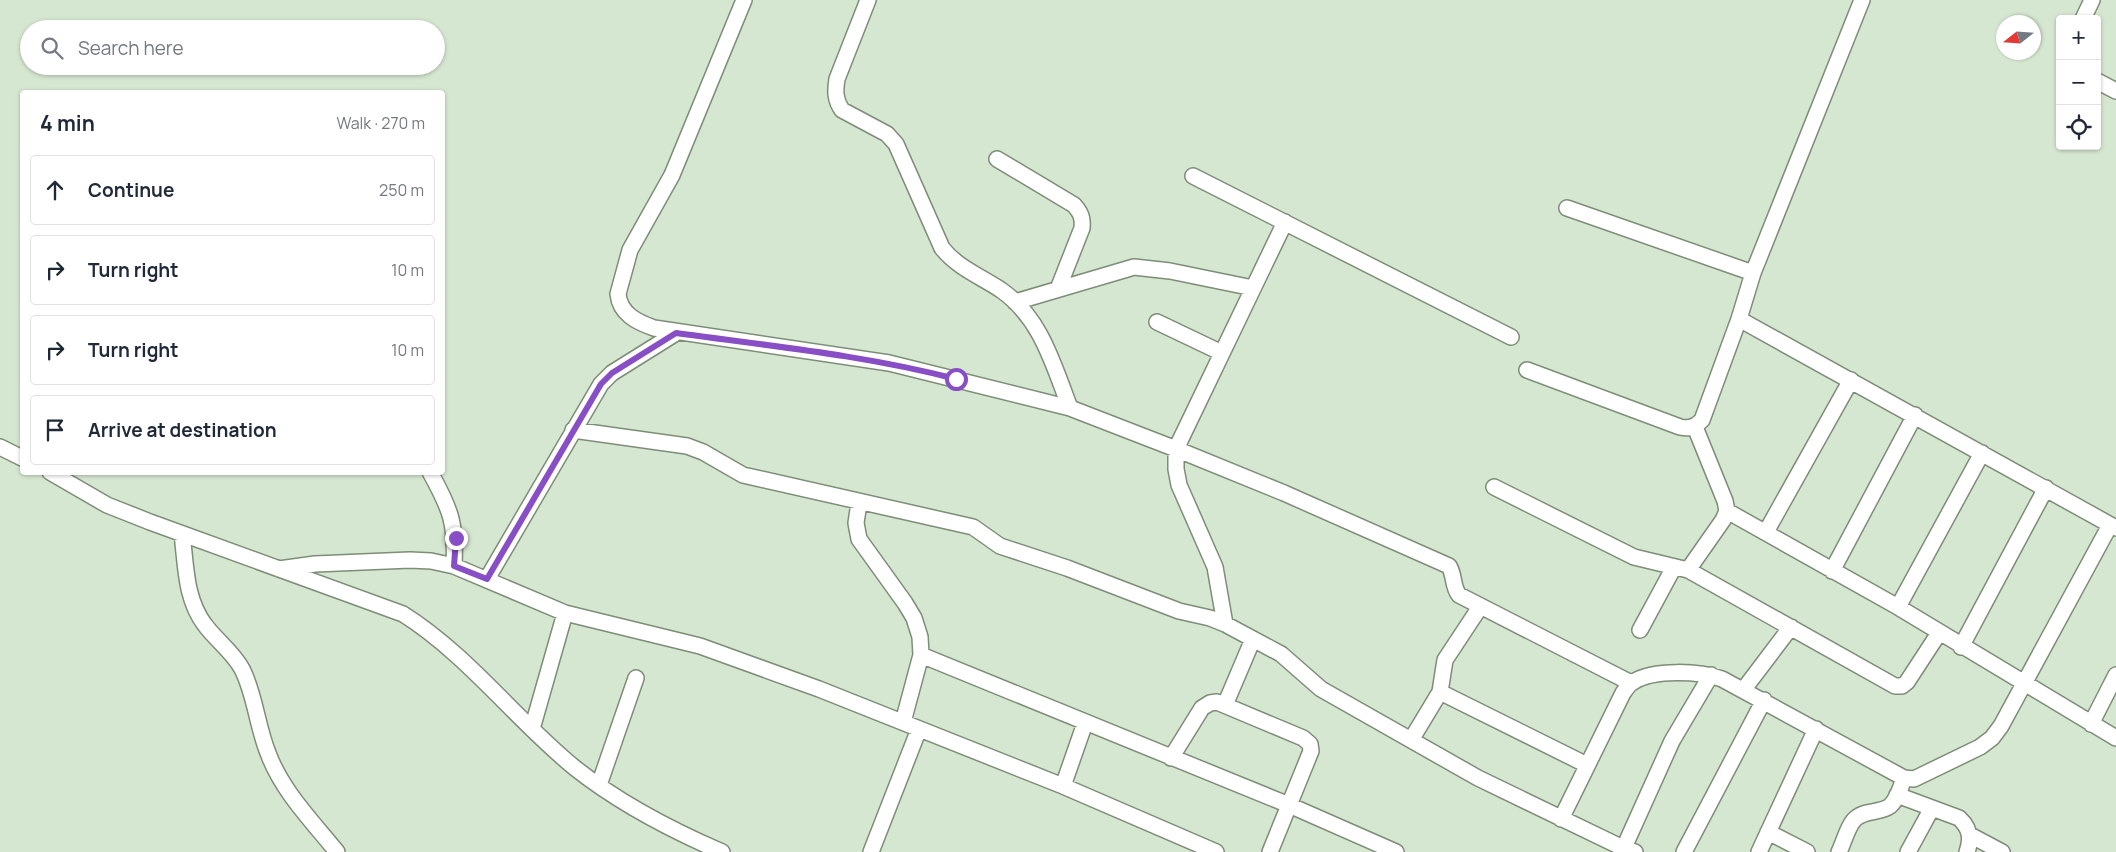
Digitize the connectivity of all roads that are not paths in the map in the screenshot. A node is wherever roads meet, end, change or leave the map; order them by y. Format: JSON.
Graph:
{"nodes":[{"id":1,"x":744,"y":0,"type":"edge"},
{"id":2,"x":868,"y":0,"type":"edge"},
{"id":3,"x":1862,"y":0,"type":"edge"},
{"id":4,"x":2092,"y":0,"type":"edge"},
{"id":5,"x":2085,"y":15,"type":"edge"},
{"id":6,"x":2101,"y":83,"type":"edge"},
{"id":7,"x":2116,"y":91,"type":"edge"},
{"id":8,"x":997,"y":159,"type":"dead end"},
{"id":9,"x":1193,"y":176,"type":"dead end"},
{"id":10,"x":1567,"y":208,"type":"dead end"},
{"id":11,"x":1285,"y":222,"type":"junction"},
{"id":12,"x":1753,"y":273,"type":"junction"},
{"id":13,"x":1058,"y":288,"type":"junction"},
{"id":14,"x":1253,"y":288,"type":"junction"},
{"id":15,"x":1015,"y":302,"type":"junction"},
{"id":16,"x":1740,"y":319,"type":"junction"},
{"id":17,"x":1157,"y":322,"type":"dead end"},
{"id":18,"x":676,"y":333,"type":"junction"},
{"id":19,"x":1510,"y":337,"type":"dead end"},
{"id":20,"x":1222,"y":353,"type":"junction"},
{"id":21,"x":1526,"y":370,"type":"dead end"},
{"id":22,"x":1851,"y":380,"type":"junction"},
{"id":23,"x":1070,"y":408,"type":"junction"},
{"id":24,"x":1916,"y":415,"type":"junction"},
{"id":25,"x":1695,"y":427,"type":"junction"},
{"id":26,"x":573,"y":430,"type":"junction"},
{"id":27,"x":0,"y":447,"type":"edge"},
{"id":28,"x":1176,"y":449,"type":"junction"},
{"id":29,"x":1982,"y":453,"type":"junction"},
{"id":30,"x":20,"y":457,"type":"edge"},
{"id":31,"x":55,"y":475,"type":"edge"},
{"id":32,"x":432,"y":475,"type":"edge"},
{"id":33,"x":1494,"y":487,"type":"dead end"},
{"id":34,"x":2046,"y":488,"type":"junction"},
{"id":35,"x":859,"y":503,"type":"junction"},
{"id":36,"x":1727,"y":511,"type":"junction"},
{"id":37,"x":2113,"y":526,"type":"edge"},
{"id":38,"x":1766,"y":532,"type":"junction"},
{"id":39,"x":182,"y":534,"type":"junction"},
{"id":40,"x":454,"y":566,"type":"junction"},
{"id":41,"x":280,"y":569,"type":"junction"},
{"id":42,"x":1681,"y":569,"type":"junction"},
{"id":43,"x":1832,"y":571,"type":"junction"},
{"id":44,"x":487,"y":579,"type":"junction"},
{"id":45,"x":1480,"y":606,"type":"junction"},
{"id":46,"x":1898,"y":608,"type":"junction"},
{"id":47,"x":565,"y":613,"type":"junction"},
{"id":48,"x":1224,"y":624,"type":"junction"},
{"id":49,"x":1791,"y":627,"type":"junction"},
{"id":50,"x":1640,"y":630,"type":"dead end"},
{"id":51,"x":1939,"y":633,"type":"junction"},
{"id":52,"x":1253,"y":640,"type":"junction"},
{"id":53,"x":1961,"y":647,"type":"junction"},
{"id":54,"x":921,"y":655,"type":"junction"},
{"id":55,"x":1711,"y":675,"type":"junction"},
{"id":56,"x":2116,"y":675,"type":"edge"},
{"id":57,"x":636,"y":678,"type":"dead end"},
{"id":58,"x":1631,"y":683,"type":"junction"},
{"id":59,"x":2025,"y":685,"type":"junction"},
{"id":60,"x":1744,"y":689,"type":"junction"},
{"id":61,"x":1440,"y":692,"type":"junction"},
{"id":62,"x":1764,"y":700,"type":"junction"},
{"id":63,"x":1225,"y":705,"type":"junction"},
{"id":64,"x":903,"y":722,"type":"junction"},
{"id":65,"x":1085,"y":723,"type":"junction"},
{"id":66,"x":2091,"y":724,"type":"junction"},
{"id":67,"x":919,"y":728,"type":"junction"},
{"id":68,"x":532,"y":729,"type":"junction"},
{"id":69,"x":1816,"y":729,"type":"junction"},
{"id":70,"x":2116,"y":738,"type":"edge"},
{"id":71,"x":1411,"y":740,"type":"junction"},
{"id":72,"x":1171,"y":758,"type":"junction"},
{"id":73,"x":1587,"y":765,"type":"junction"},
{"id":74,"x":1904,"y":778,"type":"junction"},
{"id":75,"x":599,"y":785,"type":"junction"},
{"id":76,"x":1063,"y":786,"type":"junction"},
{"id":77,"x":1897,"y":795,"type":"junction"},
{"id":78,"x":1288,"y":805,"type":"junction"},
{"id":79,"x":1932,"y":808,"type":"junction"},
{"id":80,"x":1561,"y":819,"type":"junction"},
{"id":81,"x":1768,"y":832,"type":"junction"},
{"id":82,"x":1970,"y":835,"type":"junction"},
{"id":83,"x":1627,"y":851,"type":"edge"},
{"id":84,"x":337,"y":852,"type":"edge"},
{"id":85,"x":722,"y":852,"type":"edge"},
{"id":86,"x":871,"y":852,"type":"edge"},
{"id":87,"x":1216,"y":852,"type":"edge"},
{"id":88,"x":1270,"y":852,"type":"edge"},
{"id":89,"x":1396,"y":852,"type":"edge"},
{"id":90,"x":1684,"y":852,"type":"edge"},
{"id":91,"x":1759,"y":852,"type":"edge"},
{"id":92,"x":1807,"y":852,"type":"edge"},
{"id":93,"x":1839,"y":852,"type":"edge"},
{"id":94,"x":1908,"y":852,"type":"edge"},
{"id":95,"x":1967,"y":852,"type":"edge"},
{"id":96,"x":2002,"y":852,"type":"edge"}],
"edges":[{"from":1,"to":18,"type":"street"},
{"from":2,"to":15,"type":"street"},
{"from":3,"to":12,"type":"street"},
{"from":4,"to":5,"type":"street"},
{"from":6,"to":7,"type":"street"},
{"from":8,"to":13,"type":"street"},
{"from":9,"to":11,"type":"street"},
{"from":10,"to":12,"type":"street"},
{"from":11,"to":14,"type":"street"},
{"from":11,"to":19,"type":"street"},
{"from":12,"to":16,"type":"street"},
{"from":13,"to":14,"type":"street"},
{"from":13,"to":15,"type":"street"},
{"from":14,"to":20,"type":"street"},
{"from":15,"to":23,"type":"street"},
{"from":16,"to":22,"type":"street"},
{"from":16,"to":25,"type":"street"},
{"from":17,"to":20,"type":"street"},
{"from":18,"to":23,"type":"street"},
{"from":18,"to":26,"type":"street"},
{"from":20,"to":28,"type":"street"},
{"from":21,"to":25,"type":"street"},
{"from":22,"to":24,"type":"street"},
{"from":22,"to":38,"type":"street"},
{"from":23,"to":28,"type":"street"},
{"from":24,"to":29,"type":"street"},
{"from":24,"to":43,"type":"street"},
{"from":25,"to":36,"type":"street"},
{"from":26,"to":35,"type":"street"},
{"from":26,"to":44,"type":"street"},
{"from":27,"to":30,"type":"street"},
{"from":28,"to":45,"type":"street"},
{"from":28,"to":48,"type":"street"},
{"from":29,"to":34,"type":"street"},
{"from":29,"to":46,"type":"street"},
{"from":31,"to":39,"type":"street"},
{"from":32,"to":40,"type":"street"},
{"from":33,"to":42,"type":"street"},
{"from":34,"to":37,"type":"street"},
{"from":34,"to":53,"type":"street"},
{"from":35,"to":48,"type":"street"},
{"from":35,"to":54,"type":"street"},
{"from":36,"to":38,"type":"street"},
{"from":36,"to":42,"type":"street"},
{"from":37,"to":59,"type":"street"},
{"from":38,"to":43,"type":"street"},
{"from":39,"to":41,"type":"street"},
{"from":39,"to":84,"type":"street"},
{"from":40,"to":41,"type":"street"},
{"from":40,"to":44,"type":"street"},
{"from":41,"to":68,"type":"street"},
{"from":42,"to":49,"type":"street"},
{"from":42,"to":50,"type":"street"},
{"from":43,"to":46,"type":"street"},
{"from":44,"to":47,"type":"street"},
{"from":45,"to":58,"type":"street"},
{"from":45,"to":61,"type":"street"},
{"from":46,"to":51,"type":"street"},
{"from":47,"to":64,"type":"street"},
{"from":47,"to":68,"type":"street"},
{"from":48,"to":52,"type":"street"},
{"from":49,"to":51,"type":"street"},
{"from":49,"to":60,"type":"street"},
{"from":51,"to":53,"type":"street"},
{"from":52,"to":63,"type":"street"},
{"from":52,"to":71,"type":"street"},
{"from":53,"to":59,"type":"street"},
{"from":54,"to":64,"type":"street"},
{"from":54,"to":65,"type":"street"},
{"from":55,"to":58,"type":"street"},
{"from":55,"to":60,"type":"street"},
{"from":55,"to":83,"type":"street"},
{"from":56,"to":66,"type":"street"},
{"from":57,"to":75,"type":"street"},
{"from":58,"to":73,"type":"street"},
{"from":59,"to":66,"type":"street"},
{"from":59,"to":74,"type":"street"},
{"from":60,"to":62,"type":"street"},
{"from":61,"to":71,"type":"street"},
{"from":61,"to":73,"type":"street"},
{"from":62,"to":69,"type":"street"},
{"from":62,"to":90,"type":"street"},
{"from":63,"to":72,"type":"street"},
{"from":63,"to":78,"type":"street"},
{"from":64,"to":67,"type":"street"},
{"from":65,"to":72,"type":"street"},
{"from":65,"to":76,"type":"street"},
{"from":66,"to":70,"type":"street"},
{"from":67,"to":76,"type":"street"},
{"from":67,"to":86,"type":"street"},
{"from":68,"to":75,"type":"street"},
{"from":69,"to":74,"type":"street"},
{"from":69,"to":81,"type":"street"},
{"from":71,"to":80,"type":"street"},
{"from":72,"to":78,"type":"street"},
{"from":73,"to":80,"type":"street"},
{"from":74,"to":77,"type":"street"},
{"from":75,"to":85,"type":"street"},
{"from":76,"to":87,"type":"street"},
{"from":77,"to":79,"type":"street"},
{"from":77,"to":93,"type":"street"},
{"from":78,"to":88,"type":"street"},
{"from":78,"to":89,"type":"street"},
{"from":79,"to":82,"type":"street"},
{"from":79,"to":94,"type":"street"},
{"from":80,"to":83,"type":"street"},
{"from":81,"to":91,"type":"street"},
{"from":81,"to":92,"type":"street"},
{"from":82,"to":95,"type":"street"},
{"from":82,"to":96,"type":"street"}]}
